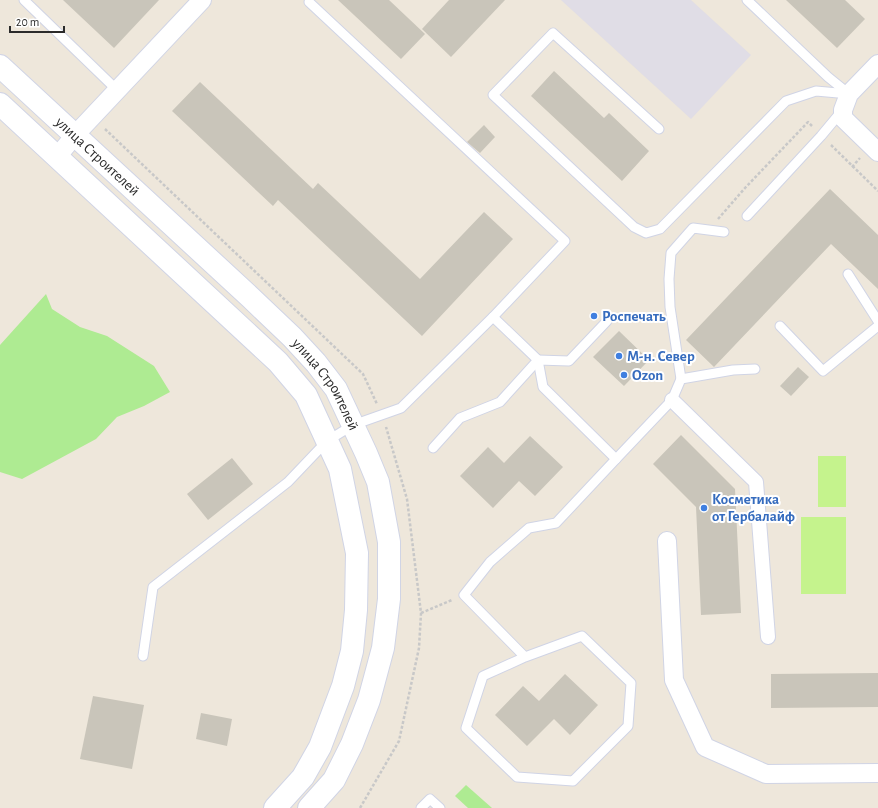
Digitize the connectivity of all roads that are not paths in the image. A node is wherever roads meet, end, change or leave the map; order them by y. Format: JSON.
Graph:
{"nodes":[{"id":1,"x":24,"y":0,"type":"edge"},
{"id":2,"x":202,"y":0,"type":"edge"},
{"id":3,"x":747,"y":0,"type":"edge"},
{"id":4,"x":308,"y":2,"type":"dead end"},
{"id":5,"x":878,"y":64,"type":"edge"},
{"id":6,"x":0,"y":66,"type":"edge"},
{"id":7,"x":118,"y":90,"type":"junction"},
{"id":8,"x":846,"y":102,"type":"junction"},
{"id":9,"x":0,"y":104,"type":"edge"},
{"id":10,"x":660,"y":129,"type":"dead end"},
{"id":11,"x":75,"y":135,"type":"junction"},
{"id":12,"x":875,"y":149,"type":"edge"},
{"id":13,"x":57,"y":157,"type":"junction"},
{"id":14,"x":747,"y":216,"type":"dead end"},
{"id":15,"x":724,"y":232,"type":"dead end"},
{"id":16,"x":848,"y":274,"type":"dead end"},
{"id":17,"x":493,"y":317,"type":"junction"},
{"id":18,"x":878,"y":321,"type":"edge"},
{"id":19,"x":607,"y":322,"type":"dead end"},
{"id":20,"x":780,"y":326,"type":"dead end"},
{"id":21,"x":878,"y":326,"type":"edge"},
{"id":22,"x":538,"y":360,"type":"junction"},
{"id":23,"x":755,"y":369,"type":"dead end"},
{"id":24,"x":682,"y":378,"type":"junction"},
{"id":25,"x":672,"y":400,"type":"junction"},
{"id":26,"x":353,"y":425,"type":"junction"},
{"id":27,"x":327,"y":441,"type":"junction"},
{"id":28,"x":432,"y":448,"type":"dead end"},
{"id":29,"x":616,"y":459,"type":"junction"},
{"id":30,"x":667,"y":541,"type":"dead end"},
{"id":31,"x":768,"y":637,"type":"dead end"},
{"id":32,"x":143,"y":656,"type":"dead end"},
{"id":33,"x":525,"y":657,"type":"junction"},
{"id":34,"x":878,"y":773,"type":"edge"},
{"id":35,"x":275,"y":808,"type":"edge"},
{"id":36,"x":309,"y":808,"type":"edge"},
{"id":37,"x":421,"y":808,"type":"edge"},
{"id":38,"x":440,"y":808,"type":"edge"}],
"edges":[{"from":1,"to":7,"type":"lane"},
{"from":2,"to":7,"type":"street"},
{"from":3,"to":8,"type":"lane"},
{"from":4,"to":17,"type":"lane"},
{"from":5,"to":8,"type":"street"},
{"from":6,"to":11,"type":"street","name":"улица Строителей"},
{"from":7,"to":11,"type":"street"},
{"from":8,"to":10,"type":"lane"},
{"from":8,"to":12,"type":"street"},
{"from":8,"to":14,"type":"lane"},
{"from":9,"to":13,"type":"street","name":"улица Строителей"},
{"from":11,"to":13,"type":"street"},
{"from":11,"to":26,"type":"street","name":"улица Строителей"},
{"from":13,"to":27,"type":"street","name":"улица Строителей"},
{"from":15,"to":24,"type":"lane"},
{"from":16,"to":18,"type":"lane"},
{"from":17,"to":22,"type":"lane"},
{"from":17,"to":26,"type":"lane"},
{"from":19,"to":22,"type":"lane"},
{"from":20,"to":21,"type":"lane"},
{"from":22,"to":28,"type":"lane"},
{"from":22,"to":29,"type":"lane"},
{"from":23,"to":24,"type":"lane"},
{"from":24,"to":25,"type":"lane"},
{"from":25,"to":29,"type":"lane"},
{"from":25,"to":31,"type":"street"},
{"from":26,"to":27,"type":"lane"},
{"from":26,"to":36,"type":"street","name":"улица Строителей"},
{"from":27,"to":32,"type":"lane"},
{"from":27,"to":35,"type":"street","name":"улица Строителей"},
{"from":29,"to":33,"type":"lane"},
{"from":30,"to":34,"type":"street"},
{"from":33,"to":33,"type":"lane"},
{"from":37,"to":38,"type":"lane"}]}
